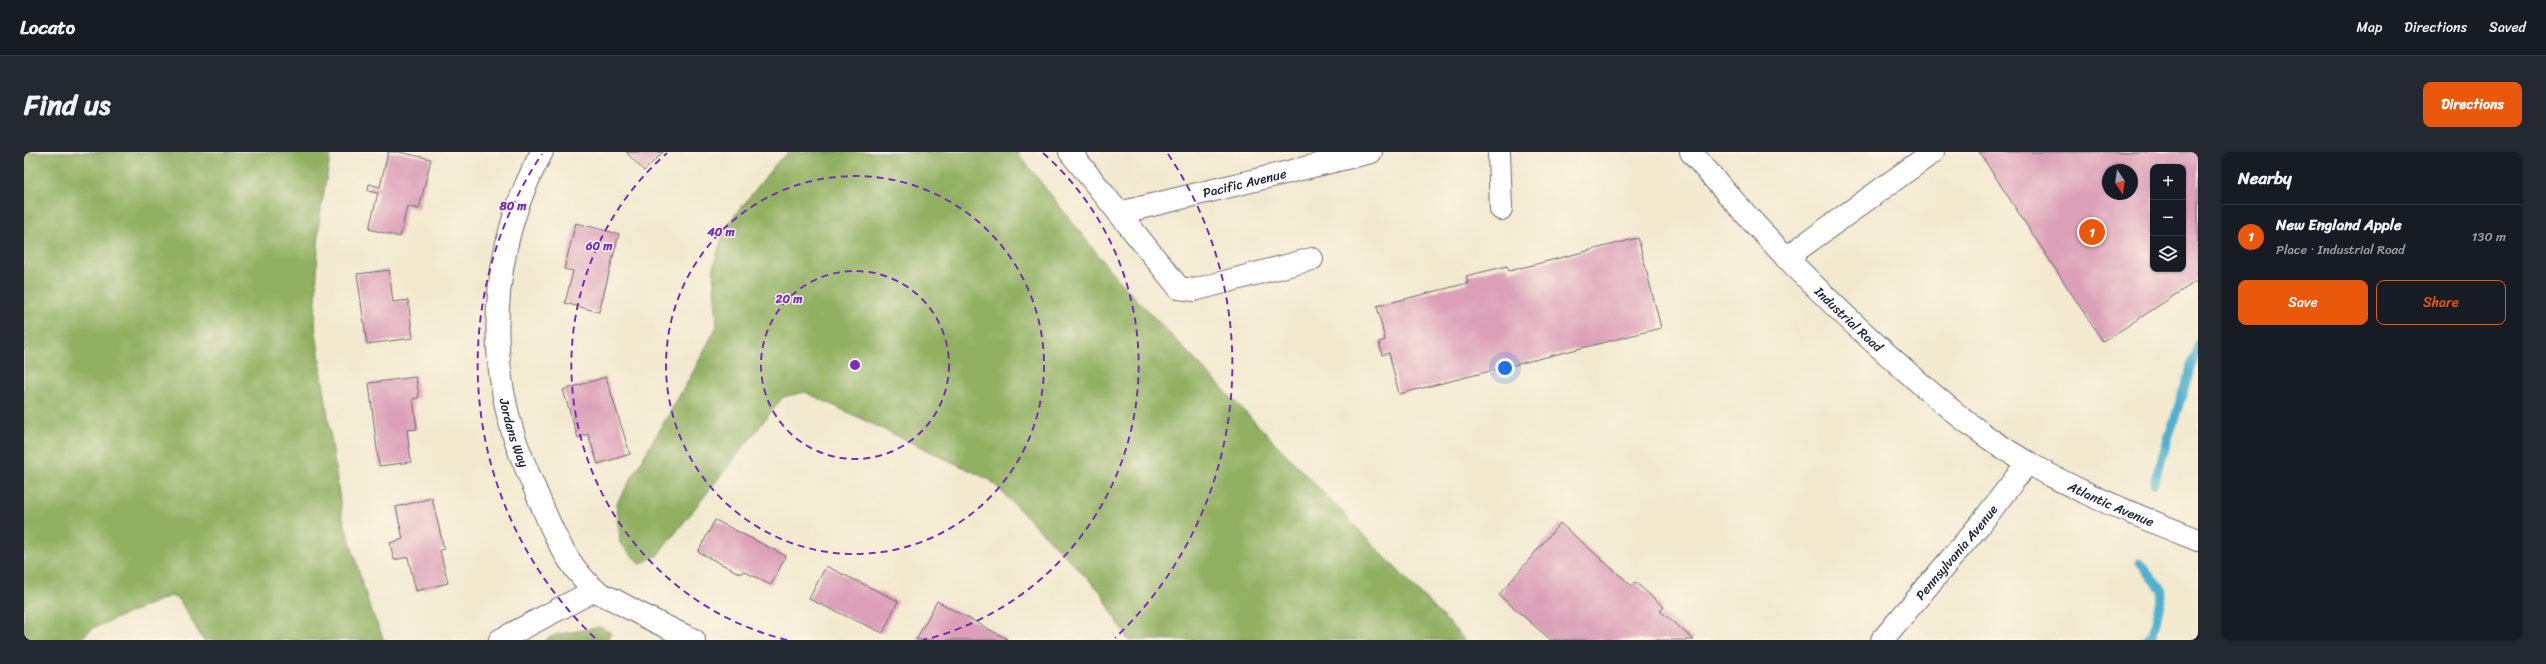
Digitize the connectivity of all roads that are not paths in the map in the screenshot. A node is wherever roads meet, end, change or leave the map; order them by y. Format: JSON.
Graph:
{"nodes":[{"id":1,"x":542,"y":152,"type":"edge"},
{"id":2,"x":1070,"y":152,"type":"edge"},
{"id":3,"x":1371,"y":152,"type":"edge"},
{"id":4,"x":1499,"y":152,"type":"edge"},
{"id":5,"x":1691,"y":152,"type":"edge"},
{"id":6,"x":1933,"y":152,"type":"edge"},
{"id":7,"x":1500,"y":209,"type":"dead end"},
{"id":8,"x":1119,"y":213,"type":"junction"},
{"id":9,"x":1312,"y":258,"type":"dead end"},
{"id":10,"x":1786,"y":258,"type":"junction"},
{"id":11,"x":2028,"y":462,"type":"junction"},
{"id":12,"x":2198,"y":540,"type":"edge"},
{"id":13,"x":595,"y":590,"type":"junction"},
{"id":14,"x":500,"y":640,"type":"edge"},
{"id":15,"x":694,"y":640,"type":"edge"},
{"id":16,"x":1882,"y":640,"type":"edge"}],
"edges":[{"from":1,"to":13,"type":"street","name":"Jordans Way"},
{"from":2,"to":8,"type":"street"},
{"from":3,"to":8,"type":"street","name":"Pacific Avenue"},
{"from":4,"to":7,"type":"street"},
{"from":5,"to":10,"type":"street","name":"Industrial Road"},
{"from":6,"to":10,"type":"street"},
{"from":8,"to":9,"type":"street"},
{"from":10,"to":11,"type":"street","name":"Industrial Road"},
{"from":11,"to":12,"type":"street","name":"Atlantic Avenue"},
{"from":11,"to":16,"type":"street","name":"Pennsylvania Avenue"},
{"from":13,"to":14,"type":"street"},
{"from":13,"to":15,"type":"street","name":"Jordans Way"}]}
